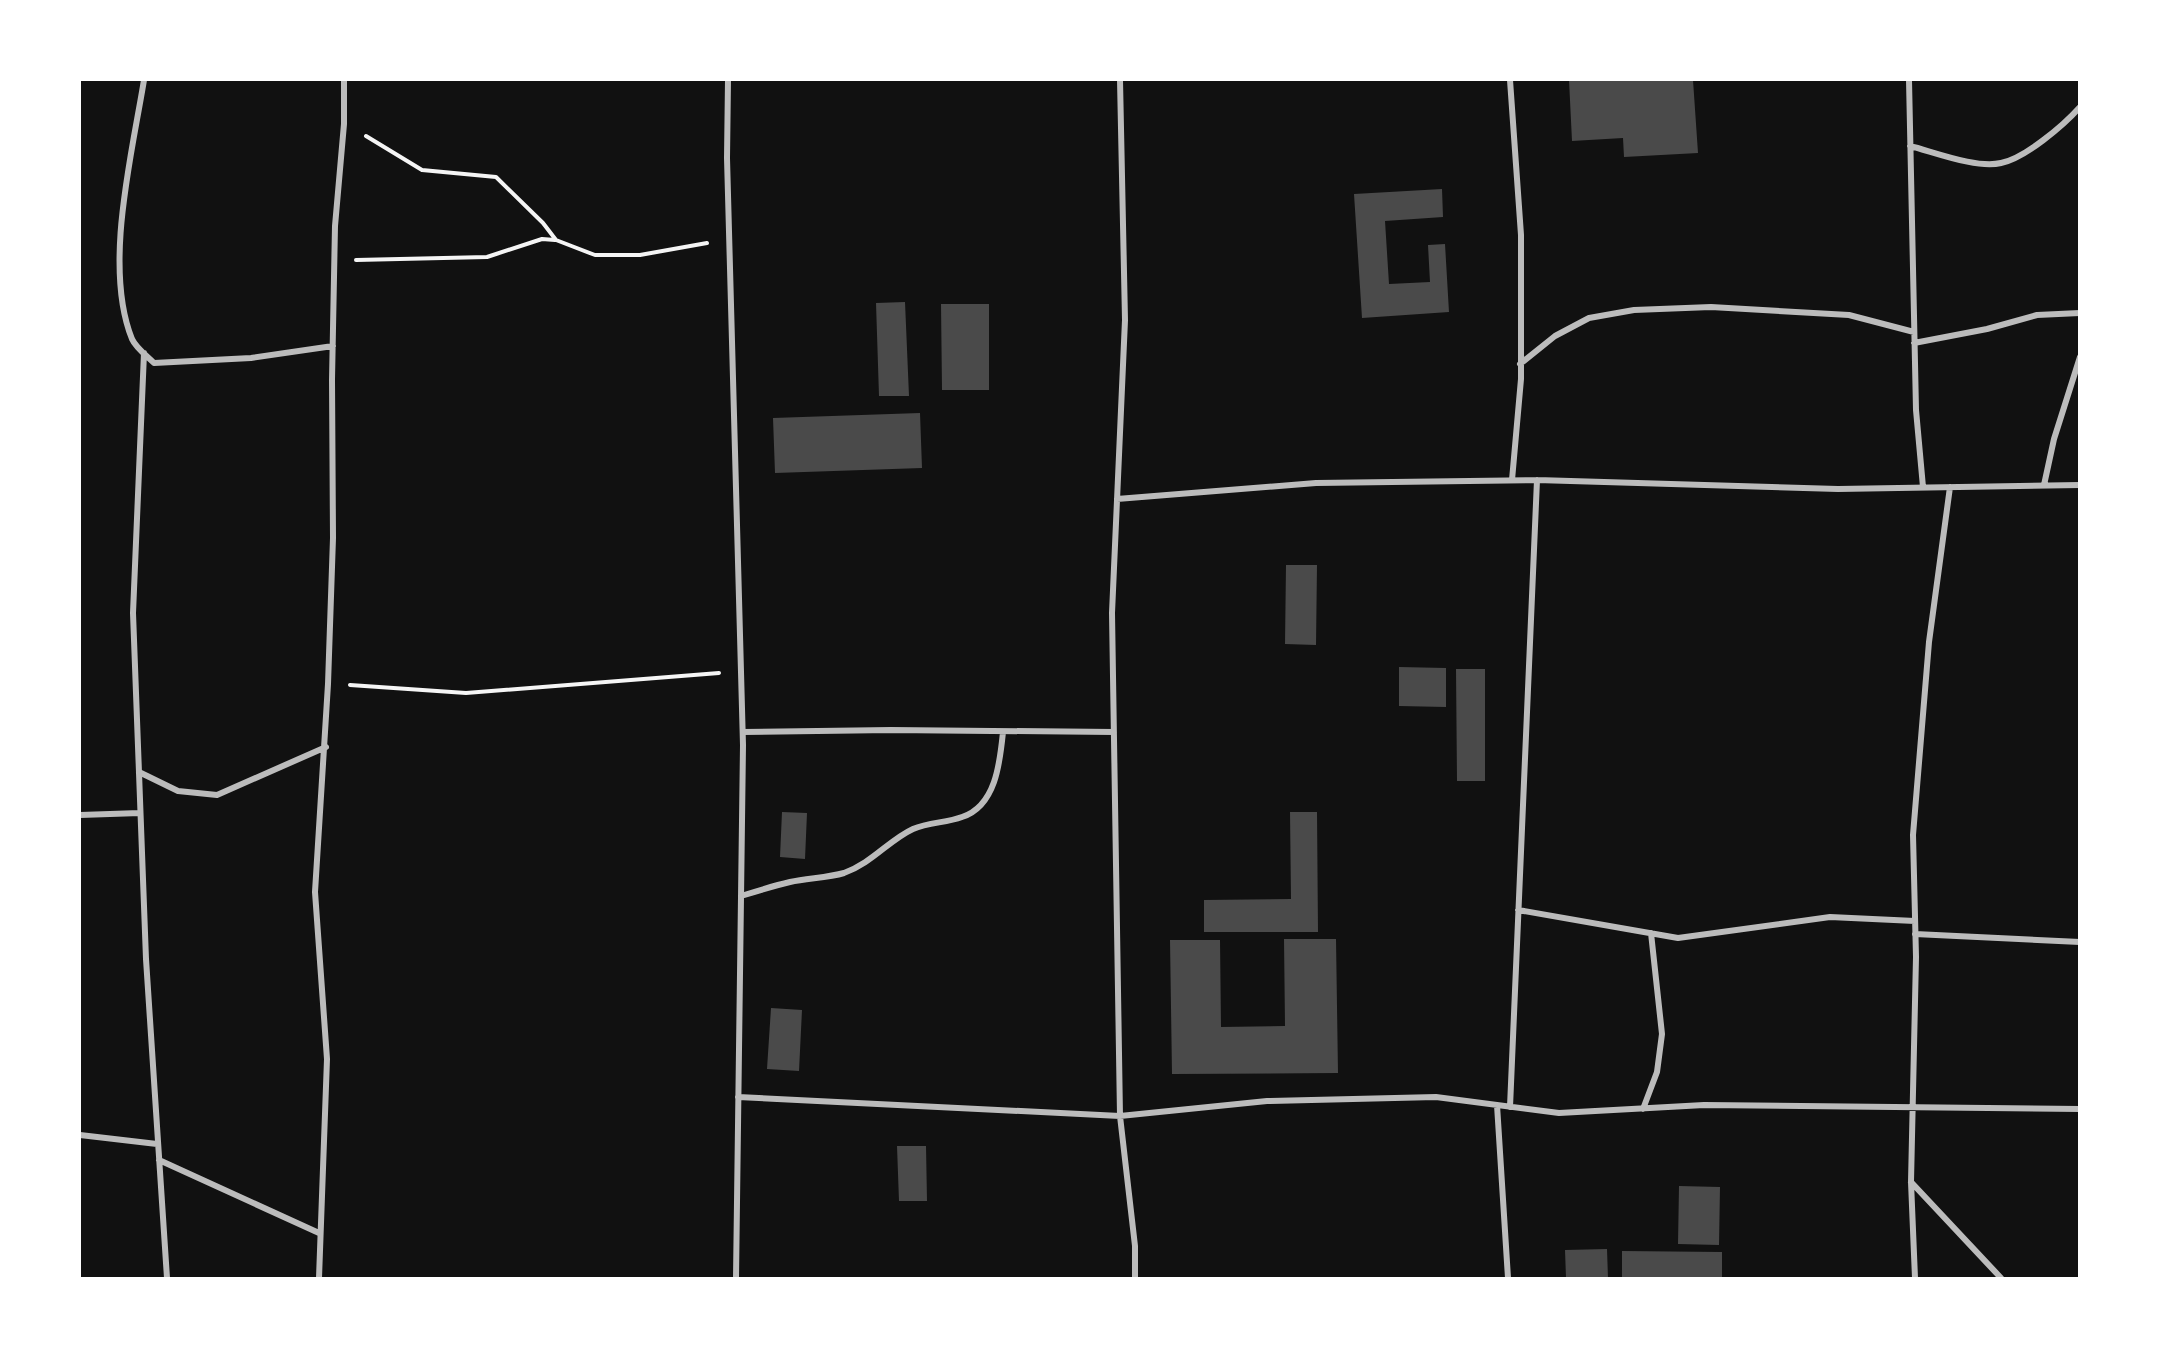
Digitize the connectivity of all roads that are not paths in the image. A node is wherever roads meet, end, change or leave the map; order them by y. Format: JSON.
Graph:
{"nodes":[{"id":1,"x":144,"y":80,"type":"edge"},
{"id":2,"x":344,"y":80,"type":"edge"},
{"id":3,"x":728,"y":80,"type":"edge"},
{"id":4,"x":1120,"y":80,"type":"edge"},
{"id":5,"x":1510,"y":80,"type":"edge"},
{"id":6,"x":1909,"y":80,"type":"edge"},
{"id":7,"x":2079,"y":107,"type":"edge"},
{"id":8,"x":1910,"y":146,"type":"junction"},
{"id":9,"x":2079,"y":314,"type":"edge"},
{"id":10,"x":1914,"y":332,"type":"junction"},
{"id":11,"x":1914,"y":344,"type":"junction"},
{"id":12,"x":333,"y":346,"type":"junction"},
{"id":13,"x":144,"y":352,"type":"junction"},
{"id":14,"x":2079,"y":357,"type":"edge"},
{"id":15,"x":1520,"y":364,"type":"junction"},
{"id":16,"x":1512,"y":480,"type":"junction"},
{"id":17,"x":1537,"y":480,"type":"junction"},
{"id":18,"x":2044,"y":485,"type":"junction"},
{"id":19,"x":2079,"y":485,"type":"edge"},
{"id":20,"x":1923,"y":487,"type":"junction"},
{"id":21,"x":1950,"y":487,"type":"junction"},
{"id":22,"x":1117,"y":499,"type":"junction"},
{"id":23,"x":743,"y":732,"type":"junction"},
{"id":24,"x":1003,"y":732,"type":"junction"},
{"id":25,"x":1114,"y":732,"type":"junction"},
{"id":26,"x":326,"y":747,"type":"junction"},
{"id":27,"x":139,"y":772,"type":"junction"},
{"id":28,"x":140,"y":813,"type":"junction"},
{"id":29,"x":80,"y":815,"type":"edge"},
{"id":30,"x":741,"y":896,"type":"junction"},
{"id":31,"x":1518,"y":910,"type":"junction"},
{"id":32,"x":1915,"y":921,"type":"junction"},
{"id":33,"x":1651,"y":933,"type":"junction"},
{"id":34,"x":1915,"y":934,"type":"junction"},
{"id":35,"x":2079,"y":942,"type":"edge"},
{"id":36,"x":738,"y":1097,"type":"junction"},
{"id":37,"x":1497,"y":1105,"type":"junction"},
{"id":38,"x":1510,"y":1107,"type":"junction"},
{"id":39,"x":1643,"y":1108,"type":"junction"},
{"id":40,"x":1914,"y":1108,"type":"junction"},
{"id":41,"x":2079,"y":1109,"type":"edge"},
{"id":42,"x":1120,"y":1116,"type":"junction"},
{"id":43,"x":80,"y":1135,"type":"edge"},
{"id":44,"x":157,"y":1144,"type":"junction"},
{"id":45,"x":159,"y":1160,"type":"junction"},
{"id":46,"x":1911,"y":1182,"type":"junction"},
{"id":47,"x":319,"y":1233,"type":"junction"},
{"id":48,"x":167,"y":1278,"type":"edge"},
{"id":49,"x":319,"y":1278,"type":"edge"},
{"id":50,"x":736,"y":1278,"type":"edge"},
{"id":51,"x":1135,"y":1278,"type":"edge"},
{"id":52,"x":1508,"y":1278,"type":"edge"},
{"id":53,"x":1915,"y":1278,"type":"edge"},
{"id":54,"x":2001,"y":1278,"type":"edge"}],
"edges":[{"from":1,"to":13,"type":"street"},
{"from":2,"to":12,"type":"street"},
{"from":3,"to":23,"type":"street"},
{"from":4,"to":22,"type":"street"},
{"from":5,"to":15,"type":"street"},
{"from":6,"to":8,"type":"street"},
{"from":7,"to":8,"type":"street"},
{"from":8,"to":10,"type":"street"},
{"from":9,"to":11,"type":"street"},
{"from":10,"to":11,"type":"street"},
{"from":10,"to":15,"type":"street"},
{"from":11,"to":20,"type":"street"},
{"from":12,"to":13,"type":"street"},
{"from":12,"to":26,"type":"street"},
{"from":13,"to":27,"type":"street"},
{"from":14,"to":18,"type":"street"},
{"from":15,"to":16,"type":"street"},
{"from":16,"to":17,"type":"street"},
{"from":16,"to":22,"type":"street"},
{"from":17,"to":20,"type":"street"},
{"from":17,"to":31,"type":"street"},
{"from":18,"to":19,"type":"street"},
{"from":18,"to":21,"type":"street"},
{"from":20,"to":21,"type":"street"},
{"from":21,"to":32,"type":"street"},
{"from":22,"to":25,"type":"street"},
{"from":23,"to":24,"type":"street"},
{"from":23,"to":30,"type":"street"},
{"from":24,"to":25,"type":"street"},
{"from":24,"to":30,"type":"street"},
{"from":25,"to":42,"type":"street"},
{"from":26,"to":27,"type":"street"},
{"from":26,"to":47,"type":"street"},
{"from":27,"to":28,"type":"street"},
{"from":28,"to":29,"type":"street"},
{"from":28,"to":44,"type":"street"},
{"from":30,"to":36,"type":"street"},
{"from":31,"to":33,"type":"street"},
{"from":31,"to":38,"type":"street"},
{"from":32,"to":33,"type":"street"},
{"from":32,"to":34,"type":"street"},
{"from":33,"to":39,"type":"street"},
{"from":34,"to":35,"type":"street"},
{"from":34,"to":40,"type":"street"},
{"from":36,"to":42,"type":"street"},
{"from":36,"to":50,"type":"street"},
{"from":37,"to":38,"type":"street"},
{"from":37,"to":42,"type":"street"},
{"from":37,"to":52,"type":"street"},
{"from":38,"to":39,"type":"street"},
{"from":39,"to":40,"type":"street"},
{"from":40,"to":41,"type":"street"},
{"from":40,"to":46,"type":"street"},
{"from":42,"to":51,"type":"street"},
{"from":43,"to":44,"type":"street"},
{"from":44,"to":45,"type":"street"},
{"from":45,"to":47,"type":"street"},
{"from":45,"to":48,"type":"street"},
{"from":46,"to":53,"type":"street"},
{"from":46,"to":54,"type":"street"},
{"from":47,"to":49,"type":"street"}]}
